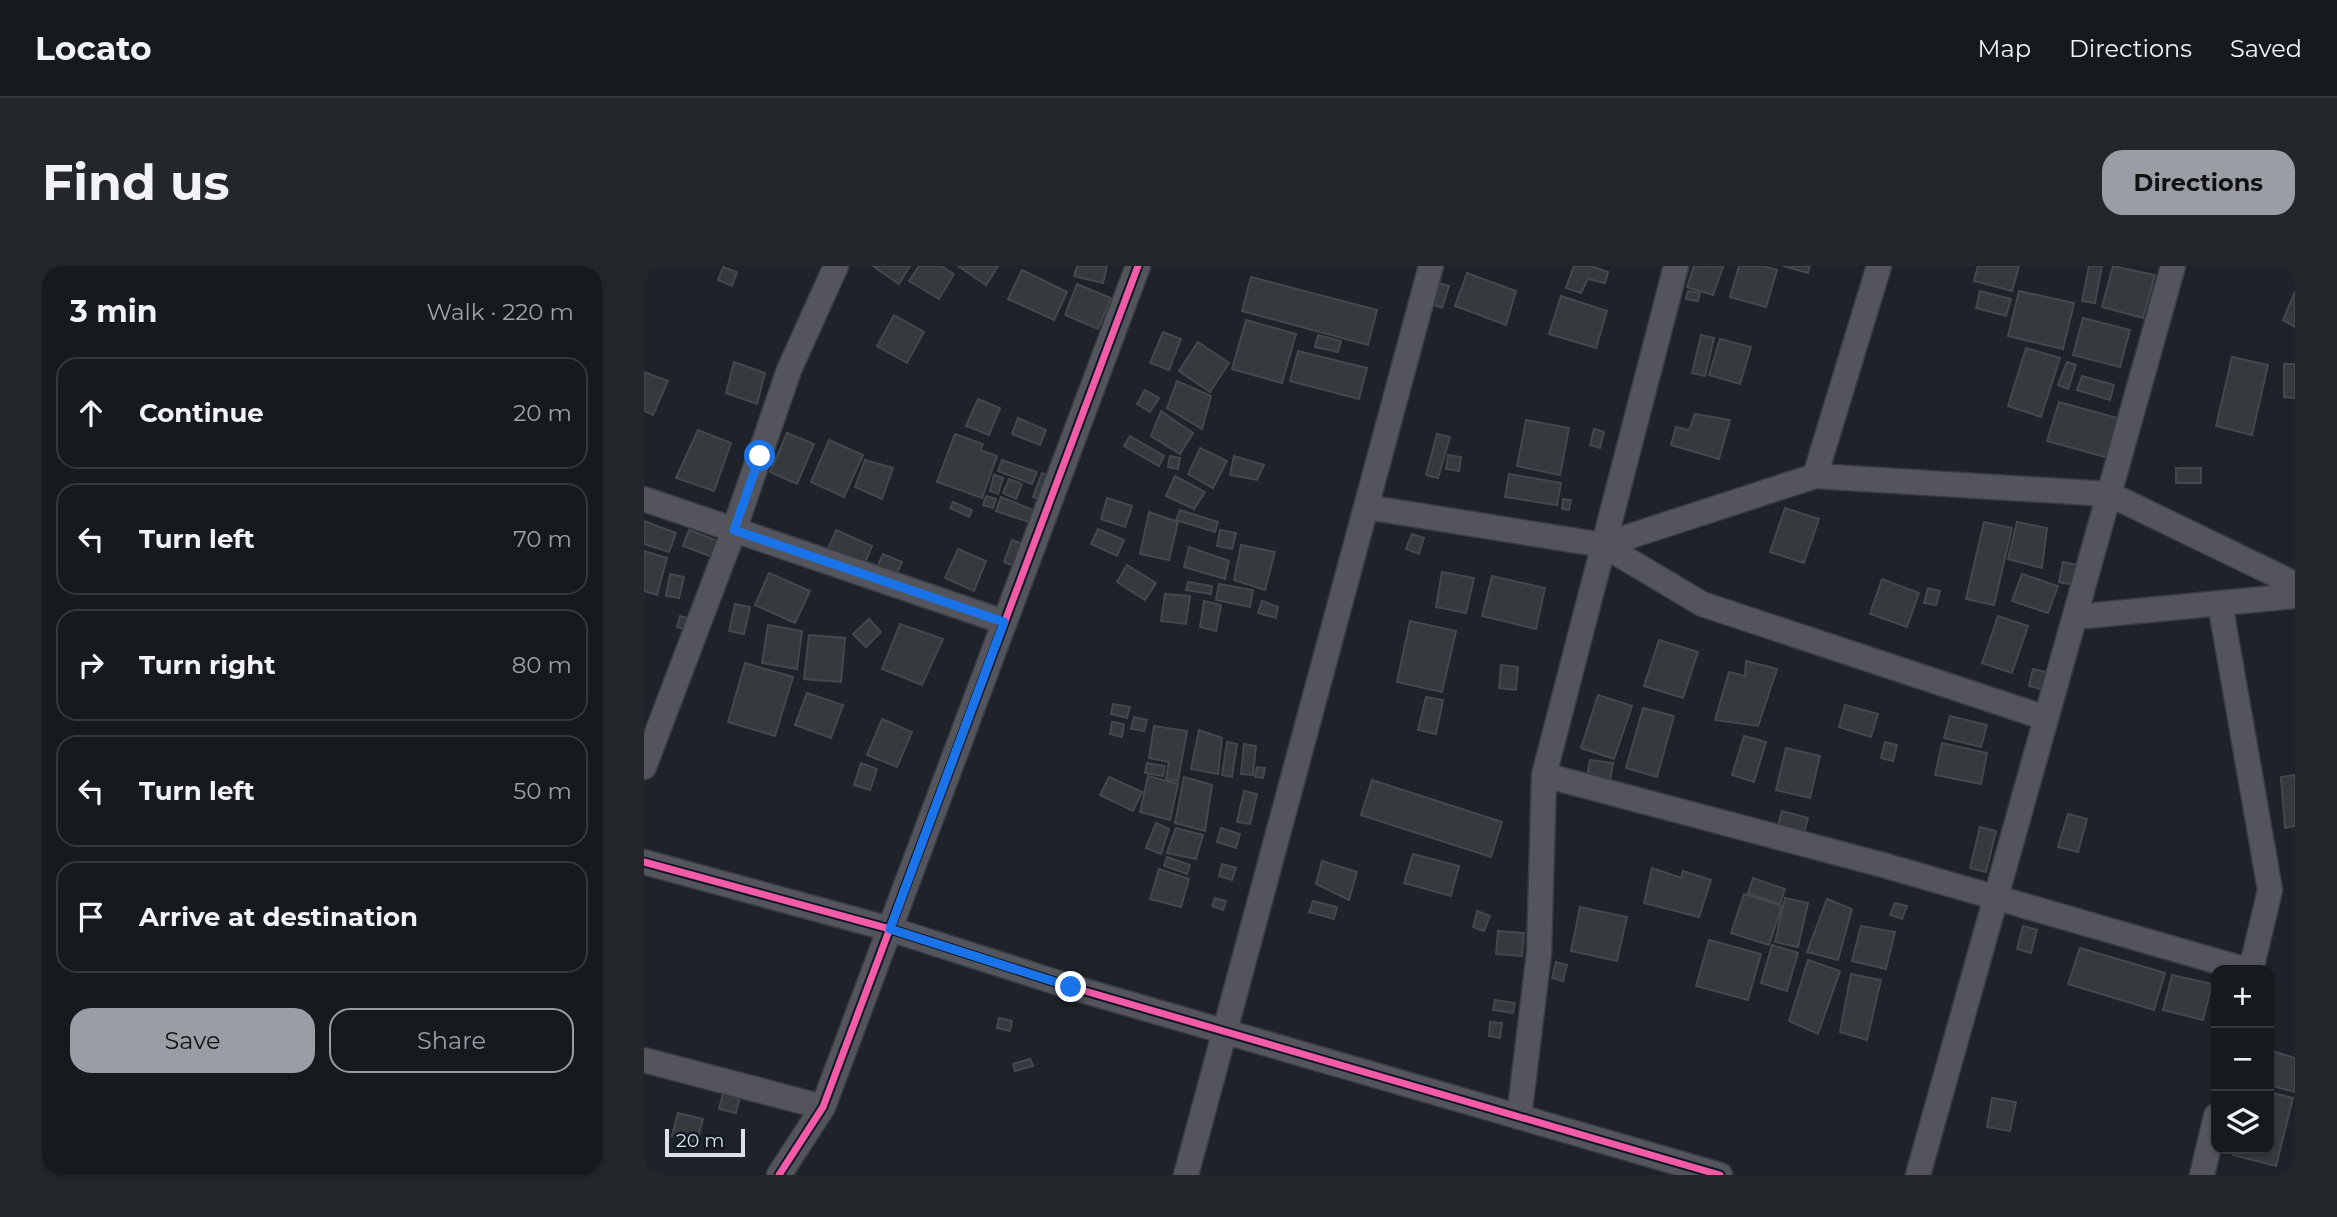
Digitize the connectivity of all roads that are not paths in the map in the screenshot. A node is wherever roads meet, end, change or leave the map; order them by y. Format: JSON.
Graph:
{"nodes":[{"id":1,"x":836,"y":266,"type":"edge"},
{"id":2,"x":1138,"y":266,"type":"edge"},
{"id":3,"x":1431,"y":266,"type":"edge"},
{"id":4,"x":1676,"y":266,"type":"edge"},
{"id":5,"x":1879,"y":266,"type":"edge"},
{"id":6,"x":2174,"y":266,"type":"edge"},
{"id":7,"x":1815,"y":475,"type":"junction"},
{"id":8,"x":2109,"y":494,"type":"junction"},
{"id":9,"x":644,"y":499,"type":"edge"},
{"id":10,"x":1366,"y":508,"type":"junction"},
{"id":11,"x":734,"y":530,"type":"junction"},
{"id":12,"x":1604,"y":545,"type":"junction"},
{"id":13,"x":2295,"y":584,"type":"edge"},
{"id":14,"x":2295,"y":596,"type":"edge"},
{"id":15,"x":2220,"y":603,"type":"junction"},
{"id":16,"x":2075,"y":617,"type":"junction"},
{"id":17,"x":1004,"y":622,"type":"junction"},
{"id":18,"x":2046,"y":718,"type":"junction"},
{"id":19,"x":644,"y":767,"type":"edge"},
{"id":20,"x":1544,"y":775,"type":"junction"},
{"id":21,"x":644,"y":862,"type":"edge"},
{"id":22,"x":1995,"y":899,"type":"junction"},
{"id":23,"x":890,"y":929,"type":"junction"},
{"id":24,"x":2231,"y":965,"type":"edge"},
{"id":25,"x":2250,"y":965,"type":"edge"},
{"id":26,"x":1225,"y":1031,"type":"junction"},
{"id":27,"x":644,"y":1060,"type":"edge"},
{"id":28,"x":823,"y":1107,"type":"junction"},
{"id":29,"x":1520,"y":1117,"type":"junction"},
{"id":30,"x":2211,"y":1137,"type":"edge"},
{"id":31,"x":779,"y":1175,"type":"edge"},
{"id":32,"x":1186,"y":1175,"type":"edge"},
{"id":33,"x":1720,"y":1175,"type":"edge"},
{"id":34,"x":1918,"y":1175,"type":"edge"},
{"id":35,"x":2202,"y":1175,"type":"edge"}],
"edges":[{"from":1,"to":11,"type":"street"},
{"from":2,"to":17,"type":"street"},
{"from":3,"to":10,"type":"street"},
{"from":4,"to":12,"type":"street"},
{"from":5,"to":7,"type":"street"},
{"from":6,"to":8,"type":"street"},
{"from":7,"to":8,"type":"street"},
{"from":7,"to":12,"type":"street"},
{"from":8,"to":13,"type":"street"},
{"from":8,"to":16,"type":"street"},
{"from":9,"to":11,"type":"street"},
{"from":10,"to":12,"type":"street"},
{"from":10,"to":26,"type":"street"},
{"from":11,"to":17,"type":"street"},
{"from":11,"to":19,"type":"street"},
{"from":12,"to":18,"type":"street"},
{"from":12,"to":20,"type":"street"},
{"from":14,"to":15,"type":"street"},
{"from":15,"to":16,"type":"street"},
{"from":15,"to":25,"type":"street"},
{"from":16,"to":18,"type":"street"},
{"from":17,"to":23,"type":"street"},
{"from":18,"to":22,"type":"street"},
{"from":20,"to":22,"type":"street"},
{"from":20,"to":29,"type":"street"},
{"from":21,"to":23,"type":"street"},
{"from":22,"to":24,"type":"street"},
{"from":22,"to":34,"type":"street"},
{"from":23,"to":26,"type":"street"},
{"from":23,"to":28,"type":"street"},
{"from":26,"to":29,"type":"street"},
{"from":26,"to":32,"type":"street"},
{"from":27,"to":28,"type":"street"},
{"from":28,"to":31,"type":"street"},
{"from":29,"to":33,"type":"street"},
{"from":30,"to":35,"type":"street"}]}
